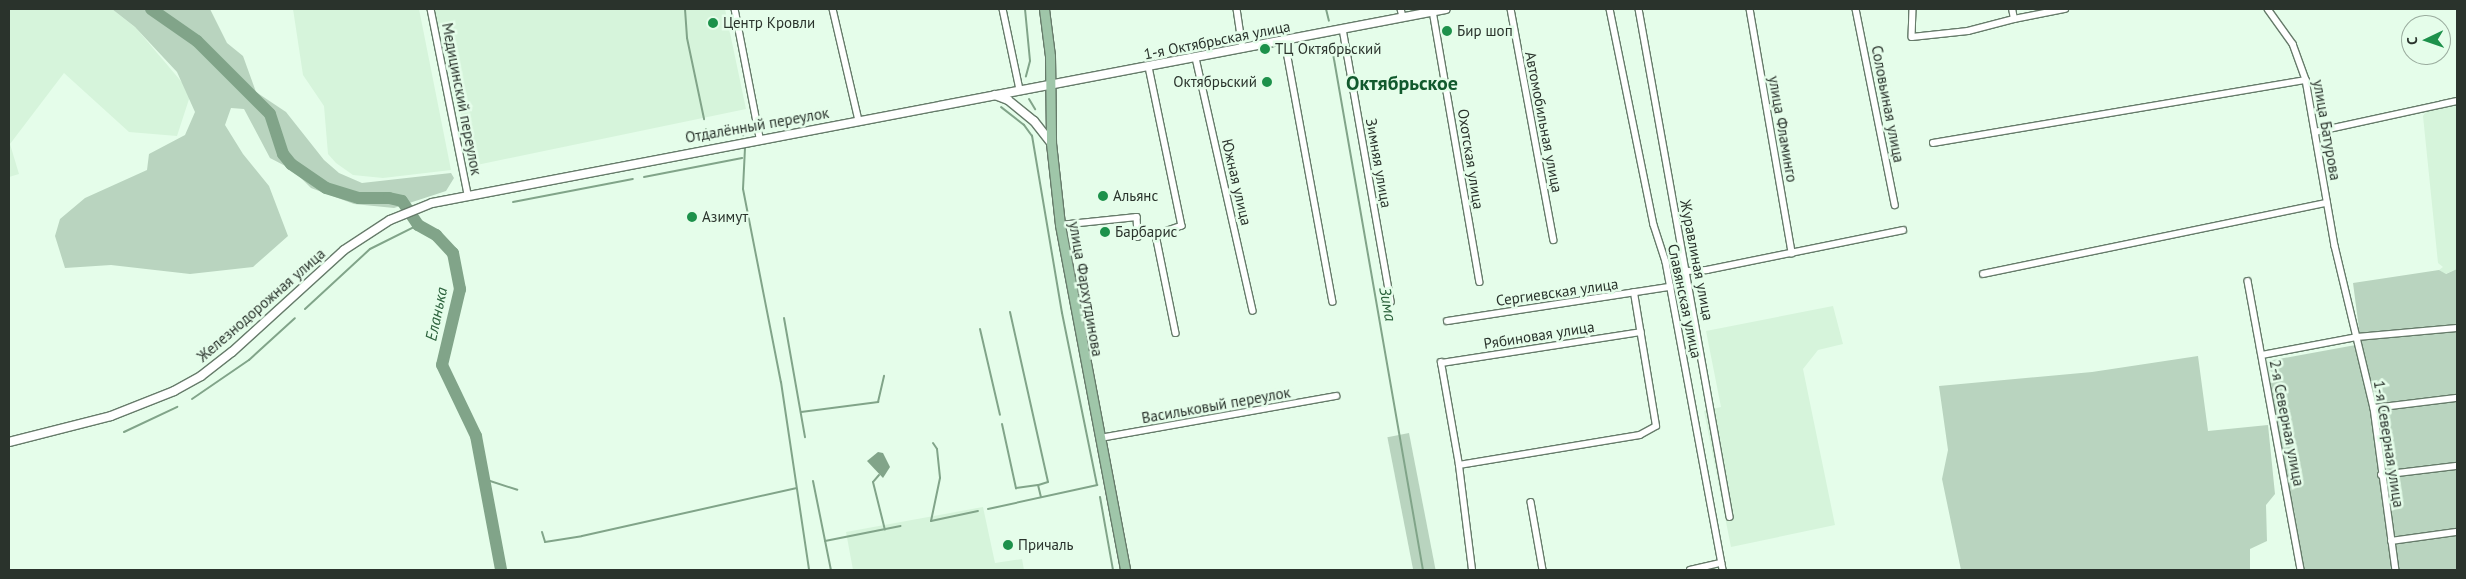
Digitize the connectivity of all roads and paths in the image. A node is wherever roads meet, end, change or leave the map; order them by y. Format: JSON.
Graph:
{"nodes":[{"id":1,"x":431,"y":9,"type":"edge"},
{"id":2,"x":734,"y":9,"type":"edge"},
{"id":3,"x":833,"y":9,"type":"edge"},
{"id":4,"x":1003,"y":9,"type":"edge"},
{"id":5,"x":1044,"y":9,"type":"edge"},
{"id":6,"x":1237,"y":9,"type":"edge"},
{"id":7,"x":1446,"y":9,"type":"edge"},
{"id":8,"x":1511,"y":9,"type":"edge"},
{"id":9,"x":1610,"y":9,"type":"edge"},
{"id":10,"x":1639,"y":9,"type":"edge"},
{"id":11,"x":1750,"y":9,"type":"edge"},
{"id":12,"x":1856,"y":9,"type":"edge"},
{"id":13,"x":1913,"y":9,"type":"edge"},
{"id":14,"x":2012,"y":9,"type":"edge"},
{"id":15,"x":2065,"y":9,"type":"edge"},
{"id":16,"x":2268,"y":9,"type":"edge"},
{"id":17,"x":1433,"y":11,"type":"junction"},
{"id":18,"x":1402,"y":13,"type":"edge"},
{"id":19,"x":2014,"y":19,"type":"junction"},
{"id":20,"x":1343,"y":29,"type":"junction"},
{"id":21,"x":1286,"y":40,"type":"junction"},
{"id":22,"x":1243,"y":49,"type":"junction"},
{"id":23,"x":1196,"y":58,"type":"junction"},
{"id":24,"x":1149,"y":67,"type":"junction"},
{"id":25,"x":2306,"y":80,"type":"junction"},
{"id":26,"x":1051,"y":84,"type":"junction"},
{"id":27,"x":1020,"y":90,"type":"junction"},
{"id":28,"x":995,"y":95,"type":"junction"},
{"id":29,"x":2457,"y":101,"type":"edge"},
{"id":30,"x":858,"y":120,"type":"junction"},
{"id":31,"x":2315,"y":132,"type":"junction"},
{"id":32,"x":760,"y":138,"type":"junction"},
{"id":33,"x":1051,"y":143,"type":"junction"},
{"id":34,"x":1933,"y":144,"type":"dead end"},
{"id":35,"x":468,"y":195,"type":"junction"},
{"id":36,"x":2327,"y":203,"type":"junction"},
{"id":37,"x":1895,"y":205,"type":"dead end"},
{"id":38,"x":1060,"y":225,"type":"junction"},
{"id":39,"x":1903,"y":230,"type":"dead end"},
{"id":40,"x":1138,"y":237,"type":"dead end"},
{"id":41,"x":1554,"y":240,"type":"dead end"},
{"id":42,"x":1792,"y":253,"type":"junction"},
{"id":43,"x":2341,"y":263,"type":"joint"},
{"id":44,"x":1687,"y":271,"type":"junction"},
{"id":45,"x":1982,"y":274,"type":"dead end"},
{"id":46,"x":2248,"y":281,"type":"dead end"},
{"id":47,"x":1480,"y":282,"type":"dead end"},
{"id":48,"x":1670,"y":288,"type":"junction"},
{"id":49,"x":1634,"y":293,"type":"junction"},
{"id":50,"x":1333,"y":302,"type":"dead end"},
{"id":51,"x":1391,"y":302,"type":"dead end"},
{"id":52,"x":1253,"y":311,"type":"dead end"},
{"id":53,"x":1447,"y":321,"type":"dead end"},
{"id":54,"x":2457,"y":328,"type":"edge"},
{"id":55,"x":1641,"y":332,"type":"junction"},
{"id":56,"x":1176,"y":333,"type":"dead end"},
{"id":57,"x":2357,"y":337,"type":"junction"},
{"id":58,"x":2262,"y":356,"type":"junction"},
{"id":59,"x":1336,"y":396,"type":"dead end"},
{"id":60,"x":2457,"y":398,"type":"edge"},
{"id":61,"x":2374,"y":408,"type":"junction"},
{"id":62,"x":1100,"y":438,"type":"junction"},
{"id":63,"x":9,"y":442,"type":"edge"},
{"id":64,"x":1459,"y":465,"type":"junction"},
{"id":65,"x":2457,"y":466,"type":"edge"},
{"id":66,"x":2382,"y":475,"type":"junction"},
{"id":67,"x":1531,"y":502,"type":"dead end"},
{"id":68,"x":1730,"y":517,"type":"dead end"},
{"id":69,"x":2457,"y":532,"type":"edge"},
{"id":70,"x":2391,"y":542,"type":"junction"},
{"id":71,"x":1721,"y":563,"type":"junction"},
{"id":72,"x":1125,"y":570,"type":"edge"},
{"id":73,"x":1472,"y":570,"type":"edge"},
{"id":74,"x":1543,"y":570,"type":"edge"},
{"id":75,"x":1690,"y":570,"type":"edge"},
{"id":76,"x":1723,"y":570,"type":"edge"},
{"id":77,"x":2301,"y":570,"type":"edge"},
{"id":78,"x":2396,"y":570,"type":"edge"}],
"edges":[{"from":1,"to":35,"type":"street","name":"Медицинский переулок"},
{"from":2,"to":32,"type":"street"},
{"from":3,"to":30,"type":"street"},
{"from":4,"to":27,"type":"street"},
{"from":5,"to":26,"type":"main road","name":"улица Фархутдинова"},
{"from":6,"to":22,"type":"street"},
{"from":7,"to":17,"type":"main road","name":"1-я Октябрьская улица"},
{"from":8,"to":41,"type":"street","name":"Автомобильная улица"},
{"from":9,"to":48,"type":"street","name":"Славянская улица"},
{"from":10,"to":44,"type":"street","name":"Журавлиная улица"},
{"from":11,"to":42,"type":"street","name":"улица Фламинго"},
{"from":12,"to":37,"type":"street","name":"Соловьиная улица"},
{"from":13,"to":19,"type":"street"},
{"from":14,"to":19,"type":"street"},
{"from":15,"to":19,"type":"street"},
{"from":16,"to":25,"type":"street","name":"улица Батурова"},
{"from":17,"to":18,"type":"main road","name":"1-я Октябрьская улица"},
{"from":17,"to":47,"type":"street","name":"Охотская улица"},
{"from":18,"to":20,"type":"main road","name":"1-я Октябрьская улица"},
{"from":20,"to":21,"type":"main road","name":"1-я Октябрьская улица"},
{"from":20,"to":51,"type":"street","name":"Зимняя улица"},
{"from":21,"to":22,"type":"main road","name":"1-я Октябрьская улица"},
{"from":21,"to":50,"type":"street"},
{"from":22,"to":23,"type":"main road","name":"1-я Октябрьская улица"},
{"from":23,"to":24,"type":"main road","name":"1-я Октябрьская улица"},
{"from":23,"to":52,"type":"street","name":"Южная улица"},
{"from":24,"to":26,"type":"main road","name":"1-я Октябрьская улица"},
{"from":24,"to":56,"type":"street"},
{"from":25,"to":31,"type":"street","name":"улица Батурова"},
{"from":25,"to":34,"type":"street"},
{"from":26,"to":27,"type":"main road","name":"Отдалённый переулок"},
{"from":26,"to":33,"type":"main road","name":"улица Фархутдинова"},
{"from":27,"to":28,"type":"main road","name":"Отдалённый переулок"},
{"from":28,"to":30,"type":"main road","name":"Отдалённый переулок"},
{"from":28,"to":33,"type":"main road"},
{"from":29,"to":31,"type":"street"},
{"from":30,"to":32,"type":"main road","name":"Отдалённый переулок"},
{"from":31,"to":36,"type":"street","name":"улица Батурова"},
{"from":32,"to":35,"type":"main road","name":"Отдалённый переулок"},
{"from":33,"to":38,"type":"main road","name":"улица Фархутдинова"},
{"from":35,"to":63,"type":"main road","name":"Железнодорожная улица"},
{"from":36,"to":43,"type":"street","name":"улица Батурова"},
{"from":36,"to":45,"type":"street"},
{"from":38,"to":40,"type":"street"},
{"from":38,"to":62,"type":"main road","name":"улица Фархутдинова"},
{"from":39,"to":42,"type":"street"},
{"from":42,"to":44,"type":"street"},
{"from":43,"to":57,"type":"street","name":"1-я Северная улица"},
{"from":44,"to":68,"type":"street","name":"Журавлиная улица"},
{"from":46,"to":58,"type":"street","name":"2-я Северная улица"},
{"from":48,"to":49,"type":"street","name":"Сергиевская улица"},
{"from":48,"to":71,"type":"street","name":"Славянская улица"},
{"from":49,"to":53,"type":"street","name":"Сергиевская улица"},
{"from":49,"to":55,"type":"street"},
{"from":54,"to":57,"type":"street"},
{"from":55,"to":64,"type":"street"},
{"from":55,"to":64,"type":"street","name":"Рябиновая улица"},
{"from":57,"to":58,"type":"street"},
{"from":57,"to":61,"type":"street","name":"1-я Северная улица"},
{"from":58,"to":77,"type":"street","name":"2-я Северная улица"},
{"from":59,"to":62,"type":"street","name":"Васильковый переулок"},
{"from":60,"to":61,"type":"street"},
{"from":61,"to":66,"type":"street","name":"1-я Северная улица"},
{"from":62,"to":72,"type":"main road","name":"улица Фархутдинова"},
{"from":64,"to":73,"type":"street"},
{"from":65,"to":66,"type":"street"},
{"from":66,"to":70,"type":"street","name":"1-я Северная улица"},
{"from":67,"to":74,"type":"street"},
{"from":69,"to":70,"type":"street"},
{"from":70,"to":78,"type":"street","name":"1-я Северная улица"},
{"from":71,"to":75,"type":"street"},
{"from":71,"to":76,"type":"street","name":"Славянская улица"}]}
